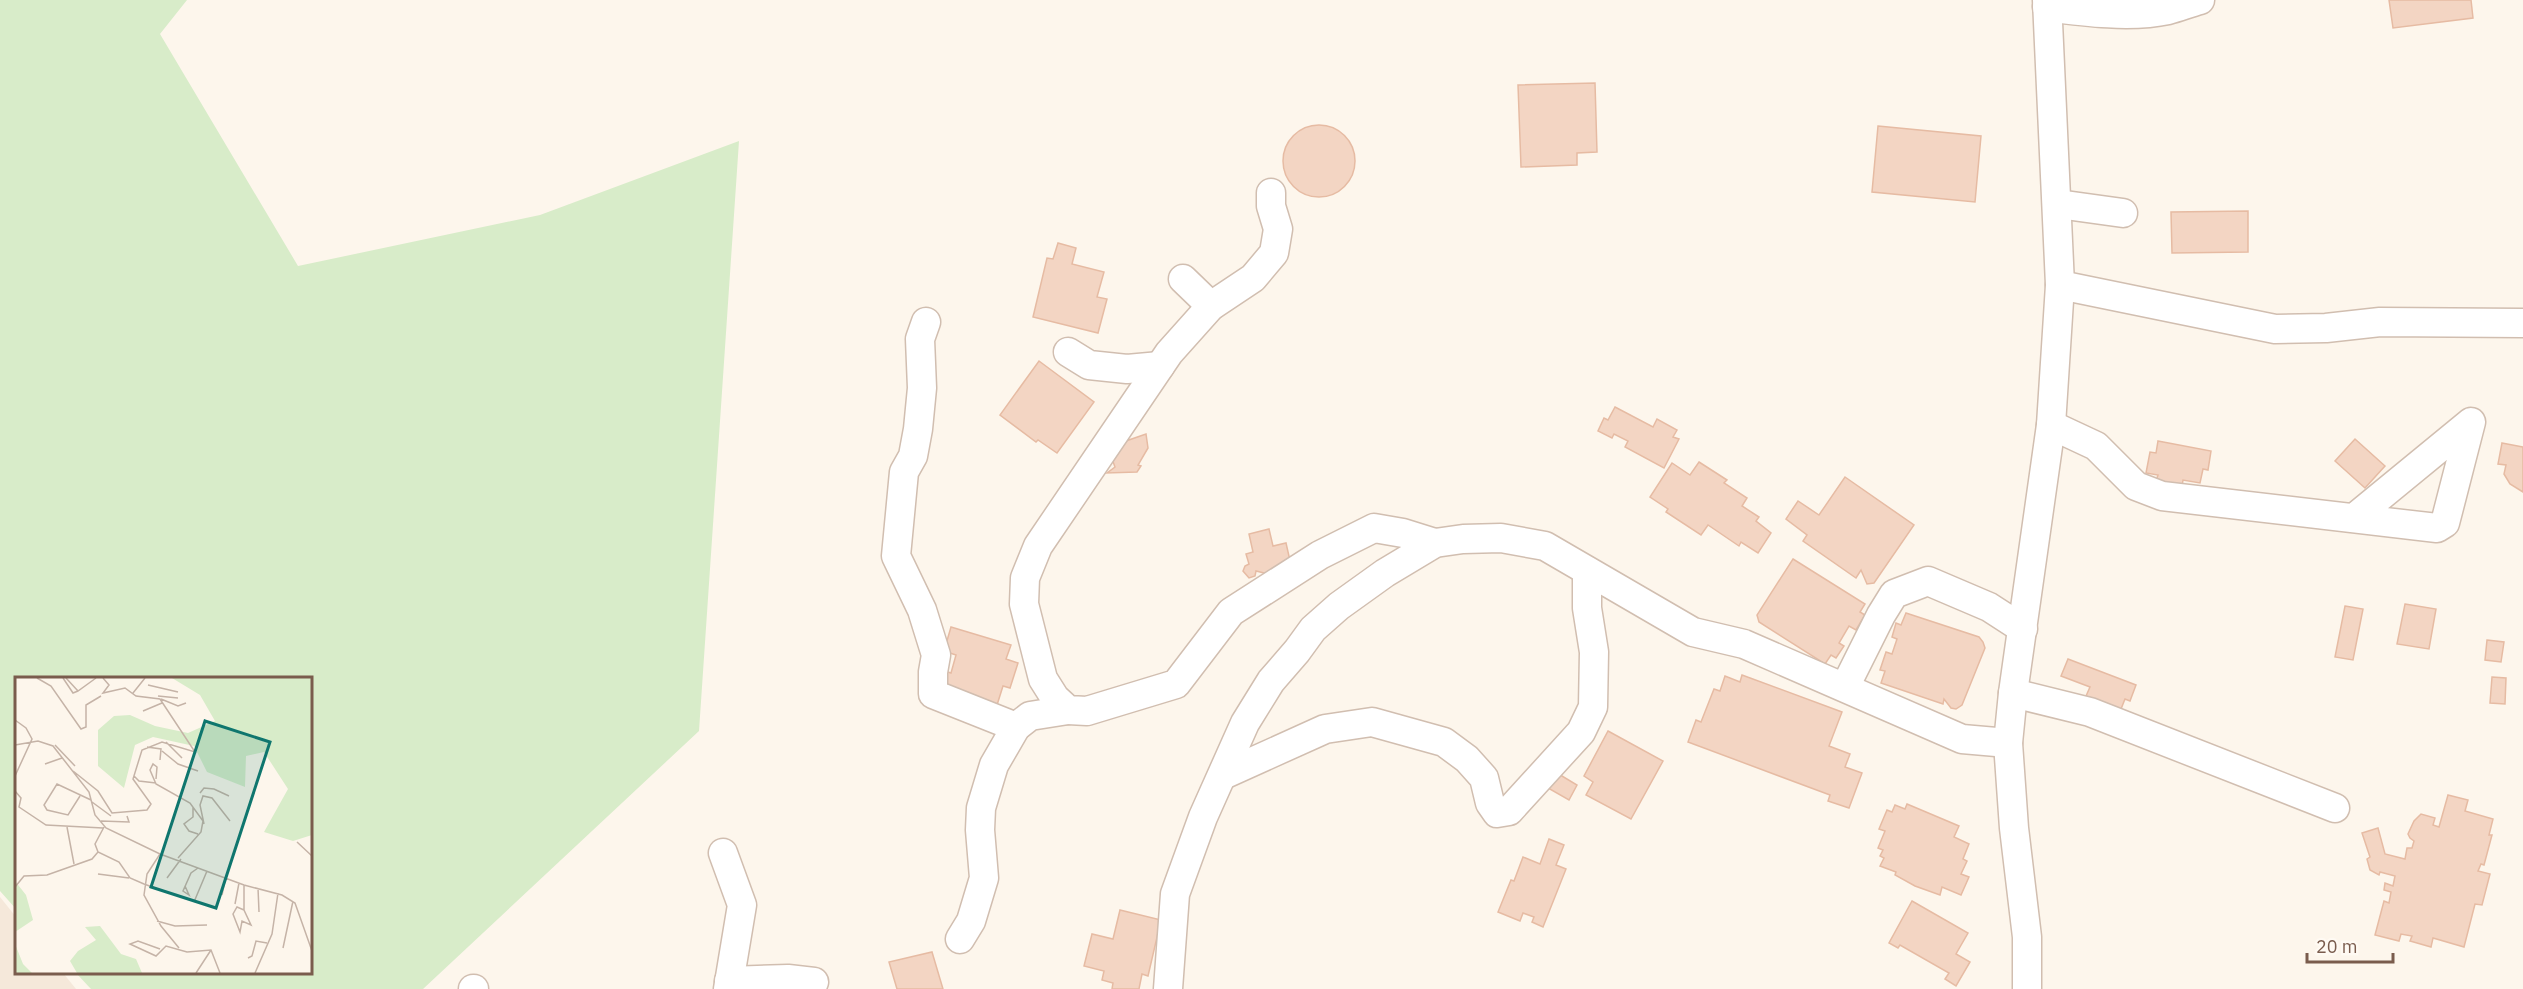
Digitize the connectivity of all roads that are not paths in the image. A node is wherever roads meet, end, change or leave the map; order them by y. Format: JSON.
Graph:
{"nodes":[{"id":1,"x":2200,"y":0,"type":"edge"},
{"id":2,"x":2047,"y":3,"type":"edge"},
{"id":3,"x":1271,"y":194,"type":"dead end"},
{"id":4,"x":2058,"y":204,"type":"junction"},
{"id":5,"x":2123,"y":213,"type":"dead end"},
{"id":6,"x":1183,"y":279,"type":"dead end"},
{"id":7,"x":2060,"y":285,"type":"junction"},
{"id":8,"x":1211,"y":306,"type":"junction"},
{"id":9,"x":926,"y":322,"type":"dead end"},
{"id":10,"x":2523,"y":323,"type":"edge"},
{"id":11,"x":1068,"y":352,"type":"dead end"},
{"id":12,"x":1160,"y":366,"type":"junction"},
{"id":13,"x":2051,"y":425,"type":"junction"},
{"id":14,"x":2354,"y":518,"type":"dead end"},
{"id":15,"x":1435,"y":543,"type":"junction"},
{"id":16,"x":1587,"y":571,"type":"junction"},
{"id":17,"x":2023,"y":629,"type":"junction"},
{"id":18,"x":1845,"y":687,"type":"junction"},
{"id":19,"x":2013,"y":693,"type":"junction"},
{"id":20,"x":1068,"y":710,"type":"junction"},
{"id":21,"x":1016,"y":727,"type":"junction"},
{"id":22,"x":2008,"y":743,"type":"junction"},
{"id":23,"x":1223,"y":775,"type":"junction"},
{"id":24,"x":2335,"y":808,"type":"dead end"},
{"id":25,"x":723,"y":853,"type":"dead end"},
{"id":26,"x":960,"y":939,"type":"dead end"},
{"id":27,"x":814,"y":982,"type":"dead end"},
{"id":28,"x":728,"y":985,"type":"edge"},
{"id":29,"x":1168,"y":989,"type":"edge"},
{"id":30,"x":2027,"y":989,"type":"edge"}],
"edges":[{"from":1,"to":2,"type":"street"},
{"from":2,"to":4,"type":"street"},
{"from":3,"to":8,"type":"street"},
{"from":4,"to":5,"type":"street"},
{"from":4,"to":7,"type":"street"},
{"from":6,"to":8,"type":"street"},
{"from":7,"to":10,"type":"street"},
{"from":7,"to":13,"type":"street"},
{"from":8,"to":12,"type":"street"},
{"from":9,"to":21,"type":"street"},
{"from":11,"to":12,"type":"street"},
{"from":12,"to":20,"type":"street"},
{"from":13,"to":14,"type":"street"},
{"from":13,"to":17,"type":"street"},
{"from":15,"to":16,"type":"street"},
{"from":15,"to":20,"type":"street"},
{"from":15,"to":23,"type":"street"},
{"from":16,"to":18,"type":"street"},
{"from":16,"to":23,"type":"street"},
{"from":17,"to":18,"type":"street"},
{"from":17,"to":19,"type":"street"},
{"from":18,"to":22,"type":"street"},
{"from":19,"to":22,"type":"street"},
{"from":19,"to":24,"type":"street"},
{"from":20,"to":21,"type":"street"},
{"from":21,"to":26,"type":"street"},
{"from":22,"to":30,"type":"street"},
{"from":23,"to":29,"type":"street"},
{"from":25,"to":28,"type":"street"},
{"from":27,"to":28,"type":"street"}]}
